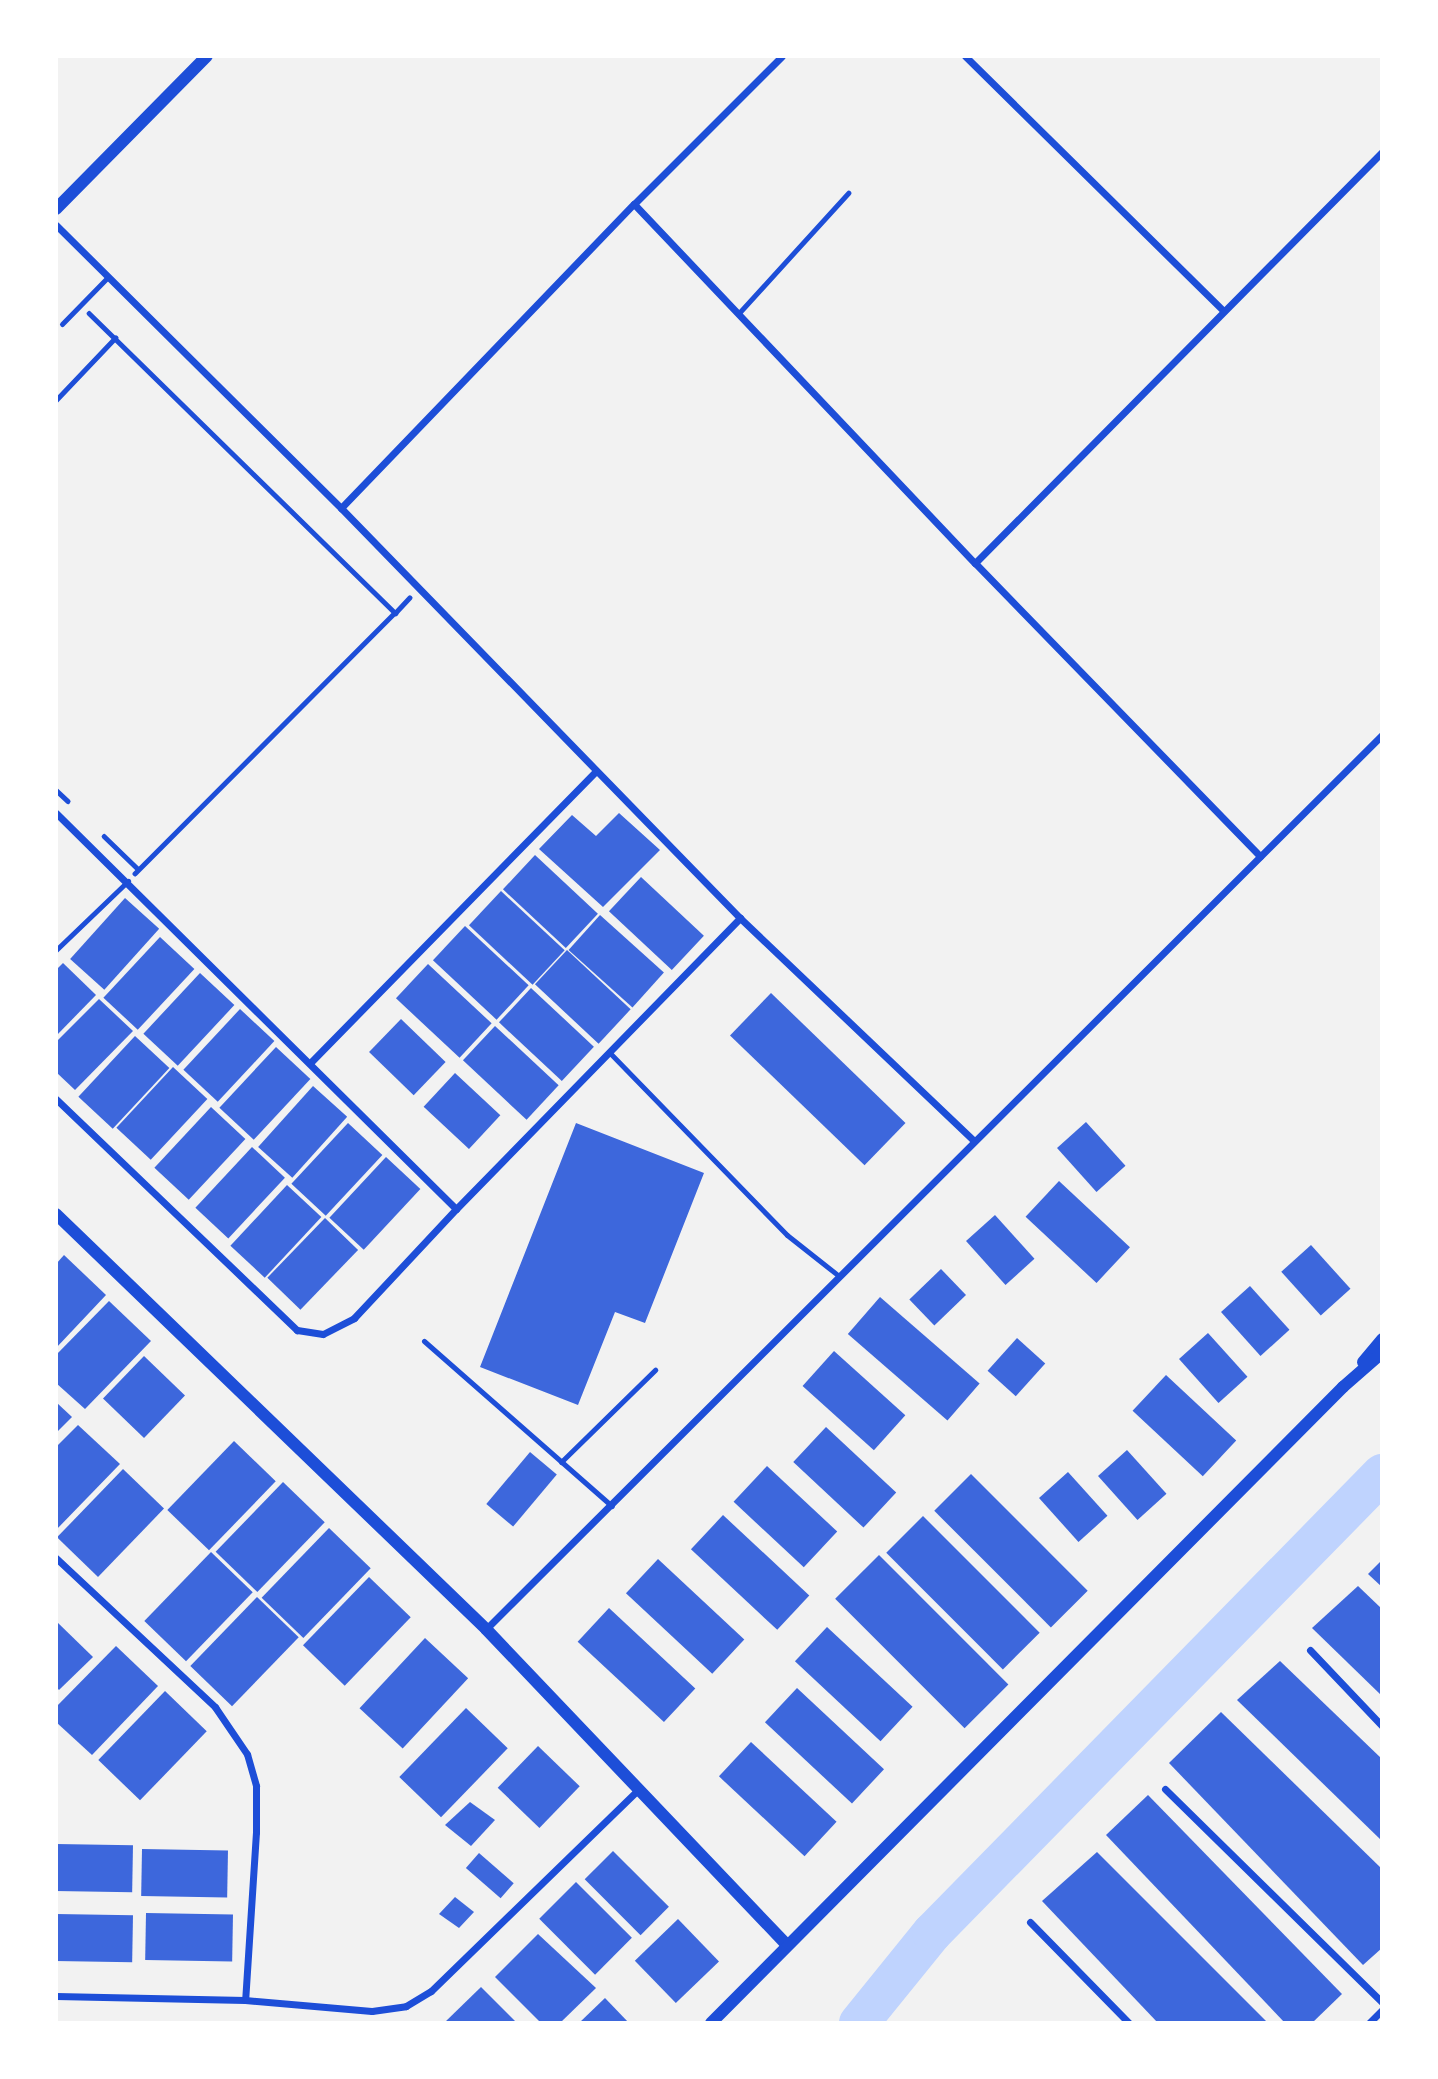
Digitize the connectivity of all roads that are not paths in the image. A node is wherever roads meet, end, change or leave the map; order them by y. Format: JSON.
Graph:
{"nodes":[{"id":1,"x":207,"y":56,"type":"edge"},
{"id":2,"x":782,"y":56,"type":"edge"},
{"id":3,"x":965,"y":56,"type":"edge"},
{"id":4,"x":1382,"y":152,"type":"edge"},
{"id":5,"x":848,"y":193,"type":"dead end"},
{"id":6,"x":634,"y":204,"type":"junction"},
{"id":7,"x":56,"y":209,"type":"edge"},
{"id":8,"x":56,"y":225,"type":"edge"},
{"id":9,"x":108,"y":277,"type":"junction"},
{"id":10,"x":1224,"y":311,"type":"junction"},
{"id":11,"x":738,"y":314,"type":"junction"},
{"id":12,"x":62,"y":324,"type":"dead end"},
{"id":13,"x":341,"y":508,"type":"junction"},
{"id":14,"x":975,"y":563,"type":"junction"},
{"id":15,"x":1382,"y":734,"type":"edge"},
{"id":16,"x":596,"y":771,"type":"junction"},
{"id":17,"x":56,"y":813,"type":"edge"},
{"id":18,"x":1259,"y":856,"type":"junction"},
{"id":19,"x":128,"y":881,"type":"junction"},
{"id":20,"x":740,"y":919,"type":"junction"},
{"id":21,"x":56,"y":950,"type":"edge"},
{"id":22,"x":610,"y":1052,"type":"junction"},
{"id":23,"x":311,"y":1062,"type":"junction"},
{"id":24,"x":56,"y":1099,"type":"edge"},
{"id":25,"x":974,"y":1141,"type":"junction"},
{"id":26,"x":456,"y":1209,"type":"junction"},
{"id":27,"x":56,"y":1215,"type":"edge"},
{"id":28,"x":839,"y":1276,"type":"junction"},
{"id":29,"x":1382,"y":1339,"type":"edge"},
{"id":30,"x":424,"y":1341,"type":"dead end"},
{"id":31,"x":1382,"y":1353,"type":"edge"},
{"id":32,"x":655,"y":1370,"type":"dead end"},
{"id":33,"x":1343,"y":1387,"type":"junction"},
{"id":34,"x":561,"y":1462,"type":"junction"},
{"id":35,"x":612,"y":1506,"type":"junction"},
{"id":36,"x":56,"y":1558,"type":"edge"},
{"id":37,"x":486,"y":1629,"type":"junction"},
{"id":38,"x":1310,"y":1650,"type":"dead end"},
{"id":39,"x":1382,"y":1726,"type":"edge"},
{"id":40,"x":1165,"y":1789,"type":"dead end"},
{"id":41,"x":637,"y":1791,"type":"junction"},
{"id":42,"x":1030,"y":1922,"type":"dead end"},
{"id":43,"x":787,"y":1945,"type":"junction"},
{"id":44,"x":56,"y":1996,"type":"edge"},
{"id":45,"x":245,"y":2000,"type":"junction"},
{"id":46,"x":1382,"y":2002,"type":"edge"},
{"id":47,"x":1382,"y":2010,"type":"edge"},
{"id":48,"x":711,"y":2023,"type":"edge"},
{"id":49,"x":1129,"y":2023,"type":"edge"},
{"id":50,"x":1369,"y":2023,"type":"edge"}],
"edges":[{"from":1,"to":7,"type":"street"},
{"from":2,"to":6,"type":"street"},
{"from":3,"to":10,"type":"street"},
{"from":4,"to":10,"type":"street"},
{"from":5,"to":11,"type":"lane"},
{"from":6,"to":11,"type":"street"},
{"from":6,"to":13,"type":"street"},
{"from":8,"to":9,"type":"street"},
{"from":9,"to":12,"type":"lane"},
{"from":9,"to":13,"type":"street"},
{"from":10,"to":14,"type":"street"},
{"from":11,"to":14,"type":"street"},
{"from":13,"to":16,"type":"street"},
{"from":14,"to":18,"type":"street"},
{"from":15,"to":18,"type":"street"},
{"from":16,"to":20,"type":"street"},
{"from":16,"to":23,"type":"street"},
{"from":17,"to":19,"type":"street"},
{"from":18,"to":25,"type":"street"},
{"from":19,"to":21,"type":"lane"},
{"from":19,"to":23,"type":"street"},
{"from":20,"to":22,"type":"street"},
{"from":20,"to":25,"type":"street"},
{"from":22,"to":26,"type":"street"},
{"from":22,"to":28,"type":"lane"},
{"from":23,"to":26,"type":"street"},
{"from":24,"to":26,"type":"street"},
{"from":25,"to":28,"type":"street"},
{"from":27,"to":37,"type":"street"},
{"from":28,"to":35,"type":"street"},
{"from":29,"to":33,"type":"street"},
{"from":30,"to":34,"type":"lane"},
{"from":31,"to":33,"type":"street"},
{"from":32,"to":34,"type":"lane"},
{"from":33,"to":43,"type":"street"},
{"from":34,"to":35,"type":"lane"},
{"from":35,"to":37,"type":"street"},
{"from":36,"to":45,"type":"street"},
{"from":37,"to":41,"type":"street"},
{"from":38,"to":39,"type":"street"},
{"from":40,"to":46,"type":"street"},
{"from":41,"to":43,"type":"street"},
{"from":41,"to":45,"type":"street"},
{"from":42,"to":49,"type":"street"},
{"from":43,"to":48,"type":"street"},
{"from":44,"to":45,"type":"street"},
{"from":47,"to":50,"type":"street"}]}
